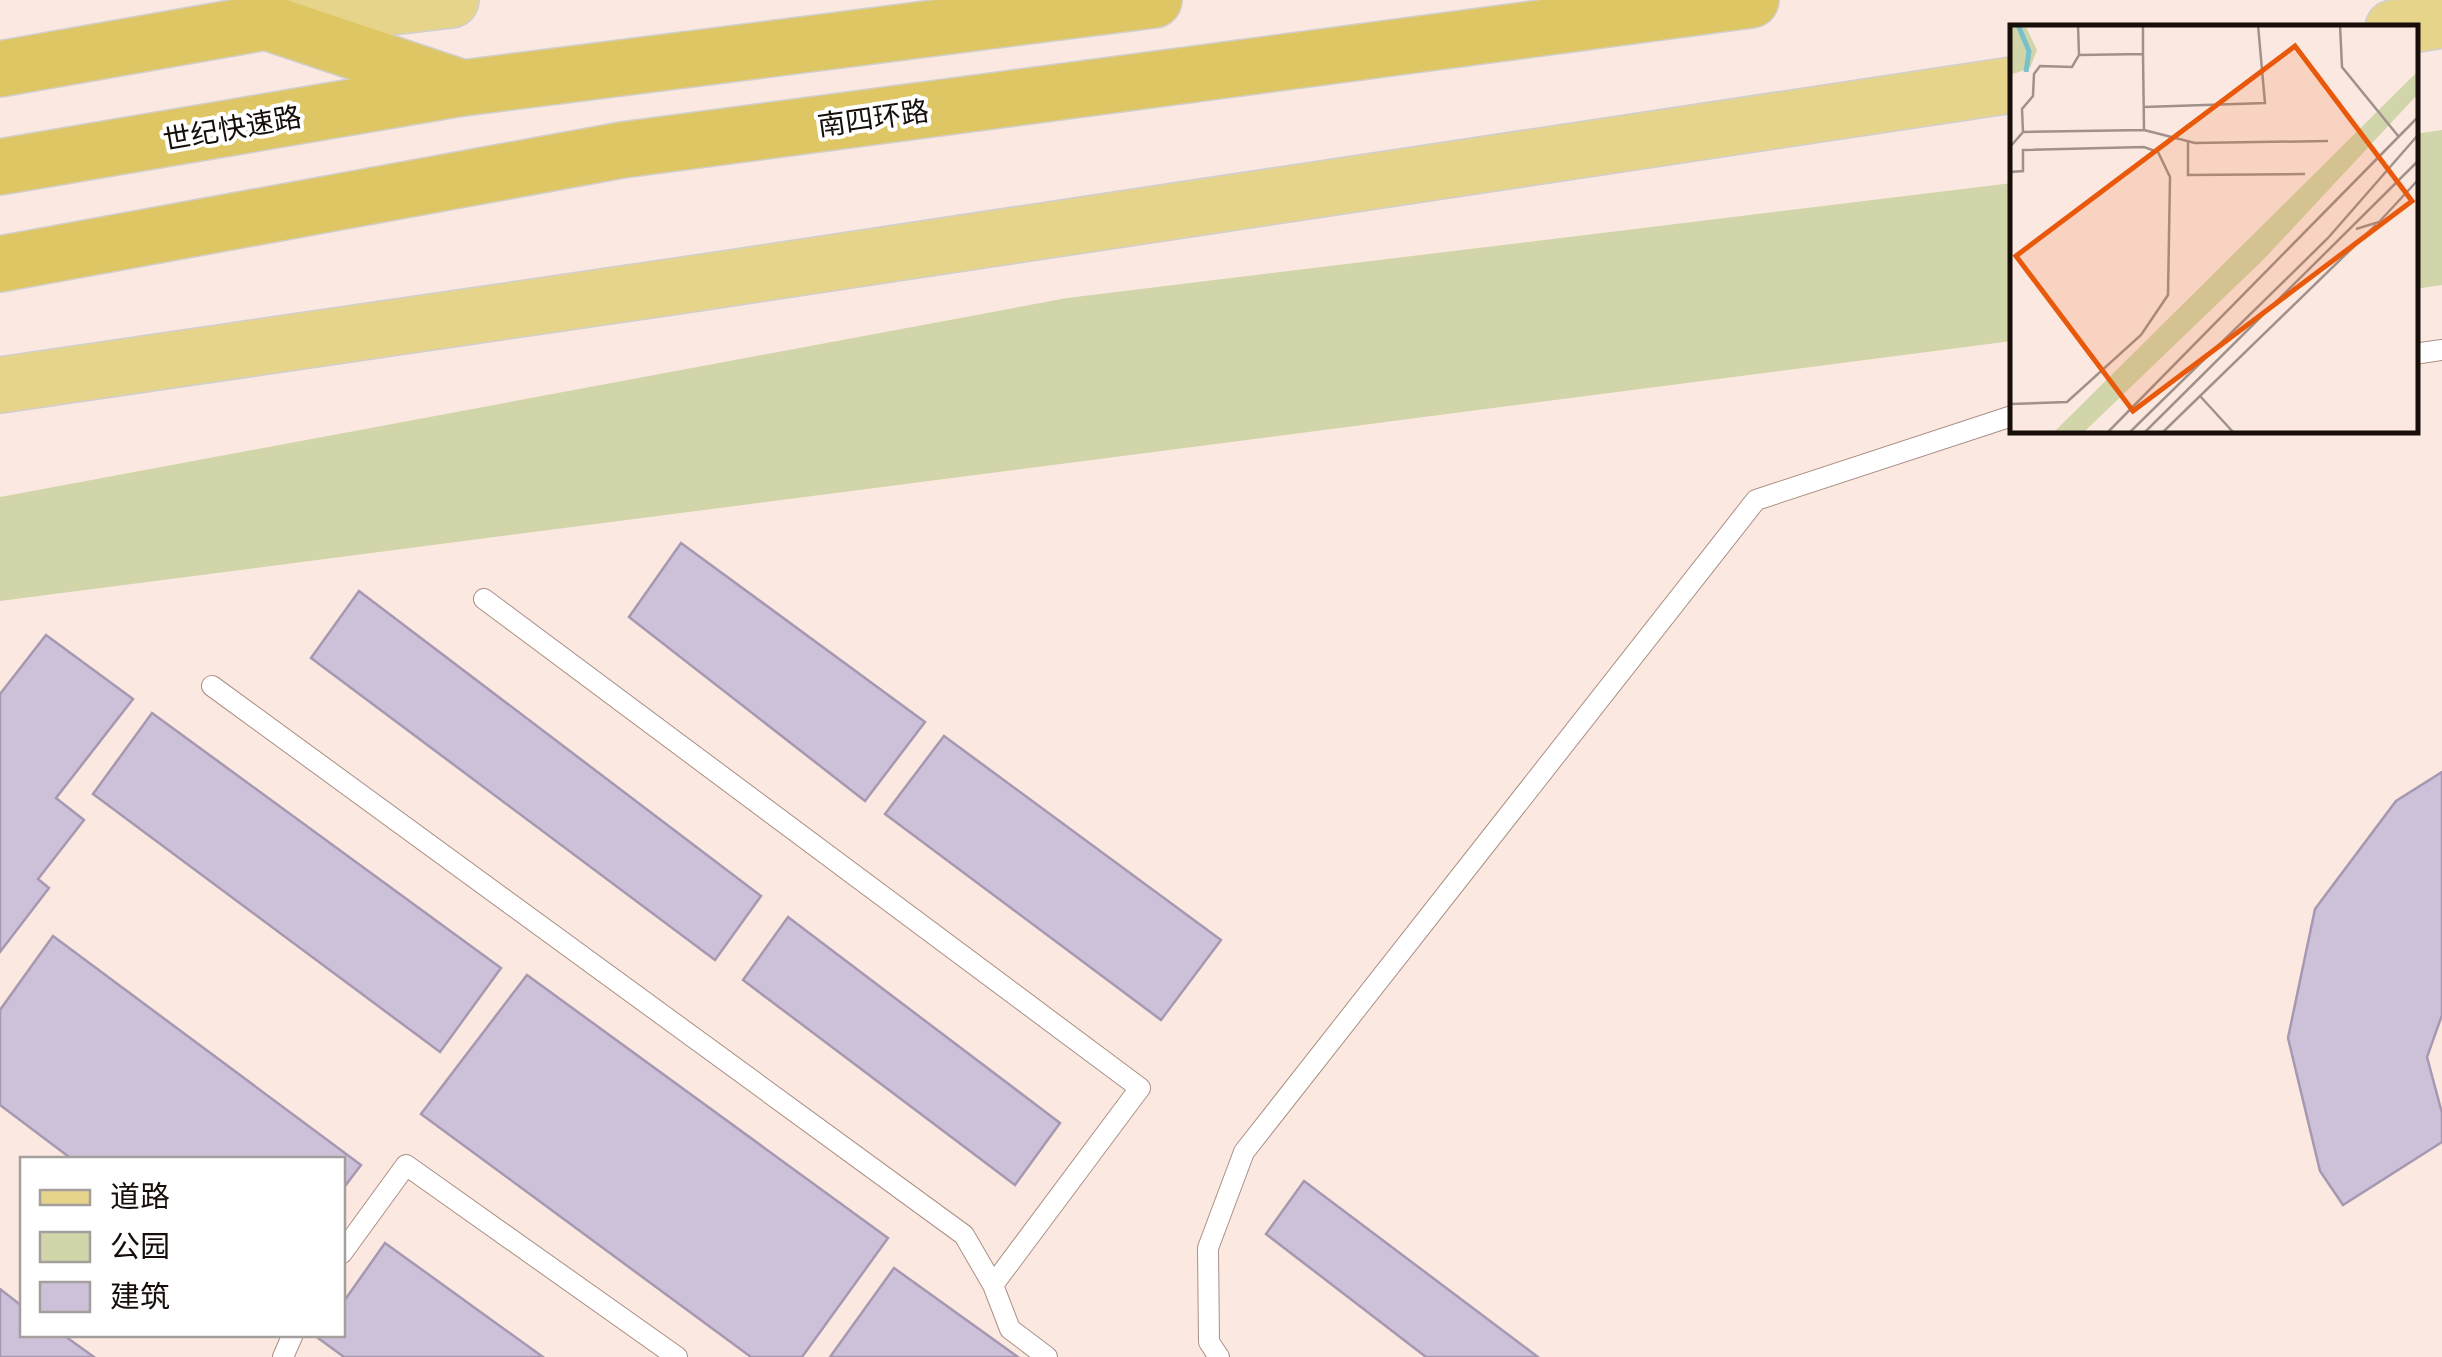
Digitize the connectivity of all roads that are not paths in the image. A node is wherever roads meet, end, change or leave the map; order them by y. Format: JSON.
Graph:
{"nodes":[{"id":1,"x":451,"y":0,"type":"edge"},
{"id":2,"x":1154,"y":0,"type":"edge"},
{"id":3,"x":1752,"y":0,"type":"edge"},
{"id":4,"x":2442,"y":20,"type":"edge"},
{"id":5,"x":266,"y":22,"type":"junction"},
{"id":6,"x":2411,"y":25,"type":"edge"},
{"id":7,"x":0,"y":69,"type":"edge"},
{"id":8,"x":2010,"y":85,"type":"edge"},
{"id":9,"x":463,"y":88,"type":"junction"},
{"id":10,"x":0,"y":166,"type":"edge"},
{"id":11,"x":0,"y":264,"type":"edge"},
{"id":12,"x":2442,"y":350,"type":"edge"},
{"id":13,"x":2417,"y":354,"type":"edge"},
{"id":14,"x":0,"y":385,"type":"edge"},
{"id":15,"x":2010,"y":417,"type":"edge"},
{"id":16,"x":484,"y":599,"type":"dead end"},
{"id":17,"x":212,"y":686,"type":"dead end"},
{"id":18,"x":345,"y":1249,"type":"edge"},
{"id":19,"x":993,"y":1286,"type":"junction"},
{"id":20,"x":677,"y":1357,"type":"edge"},
{"id":21,"x":1047,"y":1357,"type":"edge"},
{"id":22,"x":1219,"y":1357,"type":"edge"}],
"edges":[{"from":1,"to":5,"type":"main road"},
{"from":2,"to":9,"type":"highway"},
{"from":3,"to":11,"type":"highway","name":"南四环路"},
{"from":4,"to":6,"type":"main road"},
{"from":5,"to":7,"type":"highway"},
{"from":5,"to":9,"type":"highway"},
{"from":8,"to":14,"type":"main road"},
{"from":9,"to":10,"type":"highway","name":"世纪快速路"},
{"from":12,"to":13,"type":"lane"},
{"from":15,"to":22,"type":"lane"},
{"from":16,"to":19,"type":"lane"},
{"from":17,"to":19,"type":"lane"},
{"from":18,"to":20,"type":"lane"},
{"from":19,"to":21,"type":"lane"}]}
